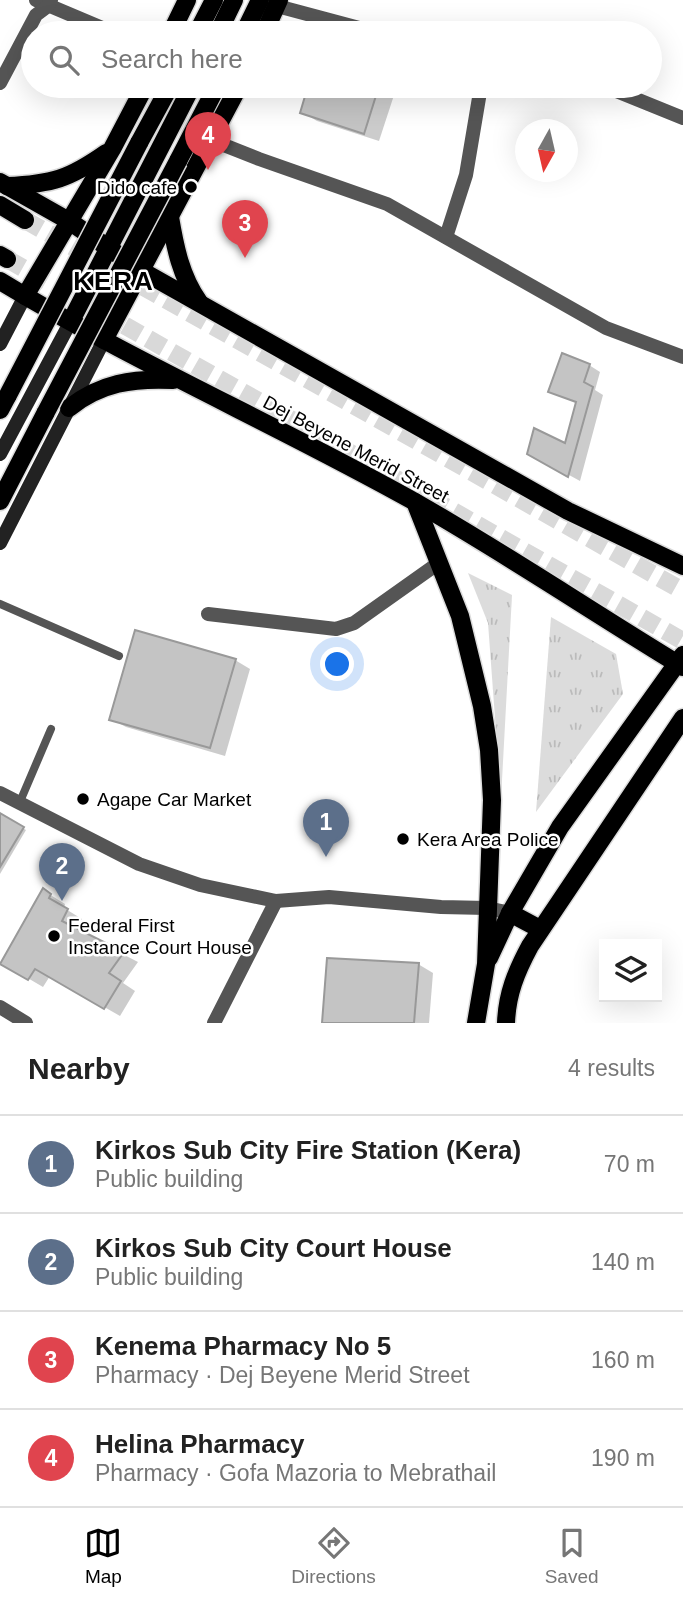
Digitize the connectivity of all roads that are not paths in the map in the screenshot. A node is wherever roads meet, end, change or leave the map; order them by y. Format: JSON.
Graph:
{"nodes":[{"id":1,"x":187,"y":0,"type":"edge"},
{"id":2,"x":214,"y":0,"type":"edge"},
{"id":3,"x":234,"y":0,"type":"edge"},
{"id":4,"x":45,"y":2,"type":"edge"},
{"id":5,"x":272,"y":2,"type":"edge"},
{"id":6,"x":33,"y":21,"type":"edge"},
{"id":7,"x":87,"y":21,"type":"edge"},
{"id":8,"x":177,"y":21,"type":"edge"},
{"id":9,"x":203,"y":21,"type":"edge"},
{"id":10,"x":224,"y":21,"type":"edge"},
{"id":11,"x":255,"y":21,"type":"edge"},
{"id":12,"x":267,"y":21,"type":"edge"},
{"id":13,"x":337,"y":21,"type":"edge"},
{"id":14,"x":21,"y":43,"type":"edge"},
{"id":15,"x":0,"y":83,"type":"edge"},
{"id":16,"x":139,"y":98,"type":"edge"},
{"id":17,"x":163,"y":98,"type":"edge"},
{"id":18,"x":186,"y":98,"type":"edge"},
{"id":19,"x":210,"y":98,"type":"edge"},
{"id":20,"x":233,"y":98,"type":"edge"},
{"id":21,"x":479,"y":98,"type":"edge"},
{"id":22,"x":634,"y":98,"type":"edge"},
{"id":23,"x":683,"y":118,"type":"edge"},
{"id":24,"x":211,"y":140,"type":"junction"},
{"id":25,"x":112,"y":149,"type":"junction"},
{"id":26,"x":3,"y":184,"type":"edge"},
{"id":27,"x":0,"y":205,"type":"edge"},
{"id":28,"x":170,"y":217,"type":"junction"},
{"id":29,"x":25,"y":220,"type":"tunnel mouth"},
{"id":30,"x":69,"y":221,"type":"junction"},
{"id":31,"x":446,"y":237,"type":"junction"},
{"id":32,"x":109,"y":249,"type":"junction"},
{"id":33,"x":142,"y":271,"type":"junction"},
{"id":34,"x":0,"y":281,"type":"edge"},
{"id":35,"x":24,"y":296,"type":"junction"},
{"id":36,"x":201,"y":304,"type":"junction"},
{"id":37,"x":71,"y":321,"type":"junction"},
{"id":38,"x":104,"y":340,"type":"junction"},
{"id":39,"x":0,"y":344,"type":"edge"},
{"id":40,"x":683,"y":357,"type":"edge"},
{"id":41,"x":182,"y":380,"type":"junction"},
{"id":42,"x":4,"y":403,"type":"edge"},
{"id":43,"x":69,"y":408,"type":"junction"},
{"id":44,"x":0,"y":454,"type":"edge"},
{"id":45,"x":0,"y":501,"type":"edge"},
{"id":46,"x":415,"y":502,"type":"junction"},
{"id":47,"x":0,"y":542,"type":"edge"},
{"id":48,"x":440,"y":562,"type":"junction"},
{"id":49,"x":683,"y":566,"type":"edge"},
{"id":50,"x":0,"y":604,"type":"edge"},
{"id":51,"x":208,"y":614,"type":"dead end"},
{"id":52,"x":119,"y":656,"type":"dead end"},
{"id":53,"x":681,"y":662,"type":"edge"},
{"id":54,"x":683,"y":718,"type":"edge"},
{"id":55,"x":51,"y":729,"type":"dead end"},
{"id":56,"x":0,"y":793,"type":"edge"},
{"id":57,"x":19,"y":804,"type":"junction"},
{"id":58,"x":276,"y":901,"type":"junction"},
{"id":59,"x":487,"y":908,"type":"junction"},
{"id":60,"x":510,"y":913,"type":"junction"},
{"id":61,"x":540,"y":929,"type":"junction"},
{"id":62,"x":486,"y":964,"type":"junction"},
{"id":63,"x":0,"y":1007,"type":"edge"},
{"id":64,"x":26,"y":1023,"type":"edge"},
{"id":65,"x":214,"y":1023,"type":"edge"},
{"id":66,"x":476,"y":1023,"type":"edge"},
{"id":67,"x":506,"y":1023,"type":"edge"}],
"edges":[{"from":1,"to":8,"type":"main road"},
{"from":2,"to":9,"type":"main road"},
{"from":3,"to":10,"type":"main road"},
{"from":4,"to":6,"type":"street"},
{"from":4,"to":7,"type":"street"},
{"from":5,"to":11,"type":"main road"},
{"from":5,"to":12,"type":"main road"},
{"from":5,"to":13,"type":"street"},
{"from":14,"to":15,"type":"street"},
{"from":16,"to":25,"type":"main road"},
{"from":17,"to":42,"type":"main road","bridge":true},
{"from":18,"to":32,"type":"main road"},
{"from":19,"to":45,"type":"main road","bridge":true},
{"from":20,"to":24,"type":"main road"},
{"from":21,"to":31,"type":"street"},
{"from":22,"to":23,"type":"street"},
{"from":24,"to":28,"type":"main road"},
{"from":24,"to":31,"type":"street"},
{"from":25,"to":26,"type":"main road"},
{"from":25,"to":30,"type":"main road"},
{"from":26,"to":30,"type":"main road"},
{"from":27,"to":29,"type":"main road"},
{"from":28,"to":33,"type":"main road"},
{"from":28,"to":36,"type":"main road"},
{"from":30,"to":32,"type":"main road"},
{"from":30,"to":35,"type":"main road"},
{"from":31,"to":40,"type":"street"},
{"from":32,"to":33,"type":"main road"},
{"from":32,"to":37,"type":"main road"},
{"from":33,"to":36,"type":"main road"},
{"from":33,"to":38,"type":"main road"},
{"from":34,"to":35,"type":"main road","name":"Dej Beyene Merid Street"},
{"from":35,"to":37,"type":"main road","name":"Dej Beyene Merid Street"},
{"from":35,"to":39,"type":"main road"},
{"from":36,"to":49,"type":"main road"},
{"from":37,"to":38,"type":"main road","name":"Dej Beyene Merid Street"},
{"from":37,"to":44,"type":"main road"},
{"from":38,"to":41,"type":"main road","name":"Dej Beyene Merid Street"},
{"from":38,"to":43,"type":"main road"},
{"from":41,"to":43,"type":"main road"},
{"from":41,"to":46,"type":"main road","name":"Dej Beyene Merid Street"},
{"from":43,"to":47,"type":"main road"},
{"from":46,"to":48,"type":"main road"},
{"from":46,"to":53,"type":"main road","name":"Dej Beyene Merid Street"},
{"from":48,"to":51,"type":"street"},
{"from":48,"to":59,"type":"main road"},
{"from":50,"to":52,"type":"lane"},
{"from":53,"to":60,"type":"main road"},
{"from":54,"to":61,"type":"main road"},
{"from":55,"to":57,"type":"lane"},
{"from":56,"to":57,"type":"street"},
{"from":57,"to":58,"type":"street"},
{"from":58,"to":59,"type":"street"},
{"from":58,"to":65,"type":"street"},
{"from":59,"to":60,"type":"street"},
{"from":59,"to":62,"type":"main road"},
{"from":60,"to":61,"type":"main road"},
{"from":60,"to":62,"type":"main road"},
{"from":61,"to":67,"type":"main road"},
{"from":62,"to":66,"type":"main road"},
{"from":63,"to":64,"type":"street"}]}
